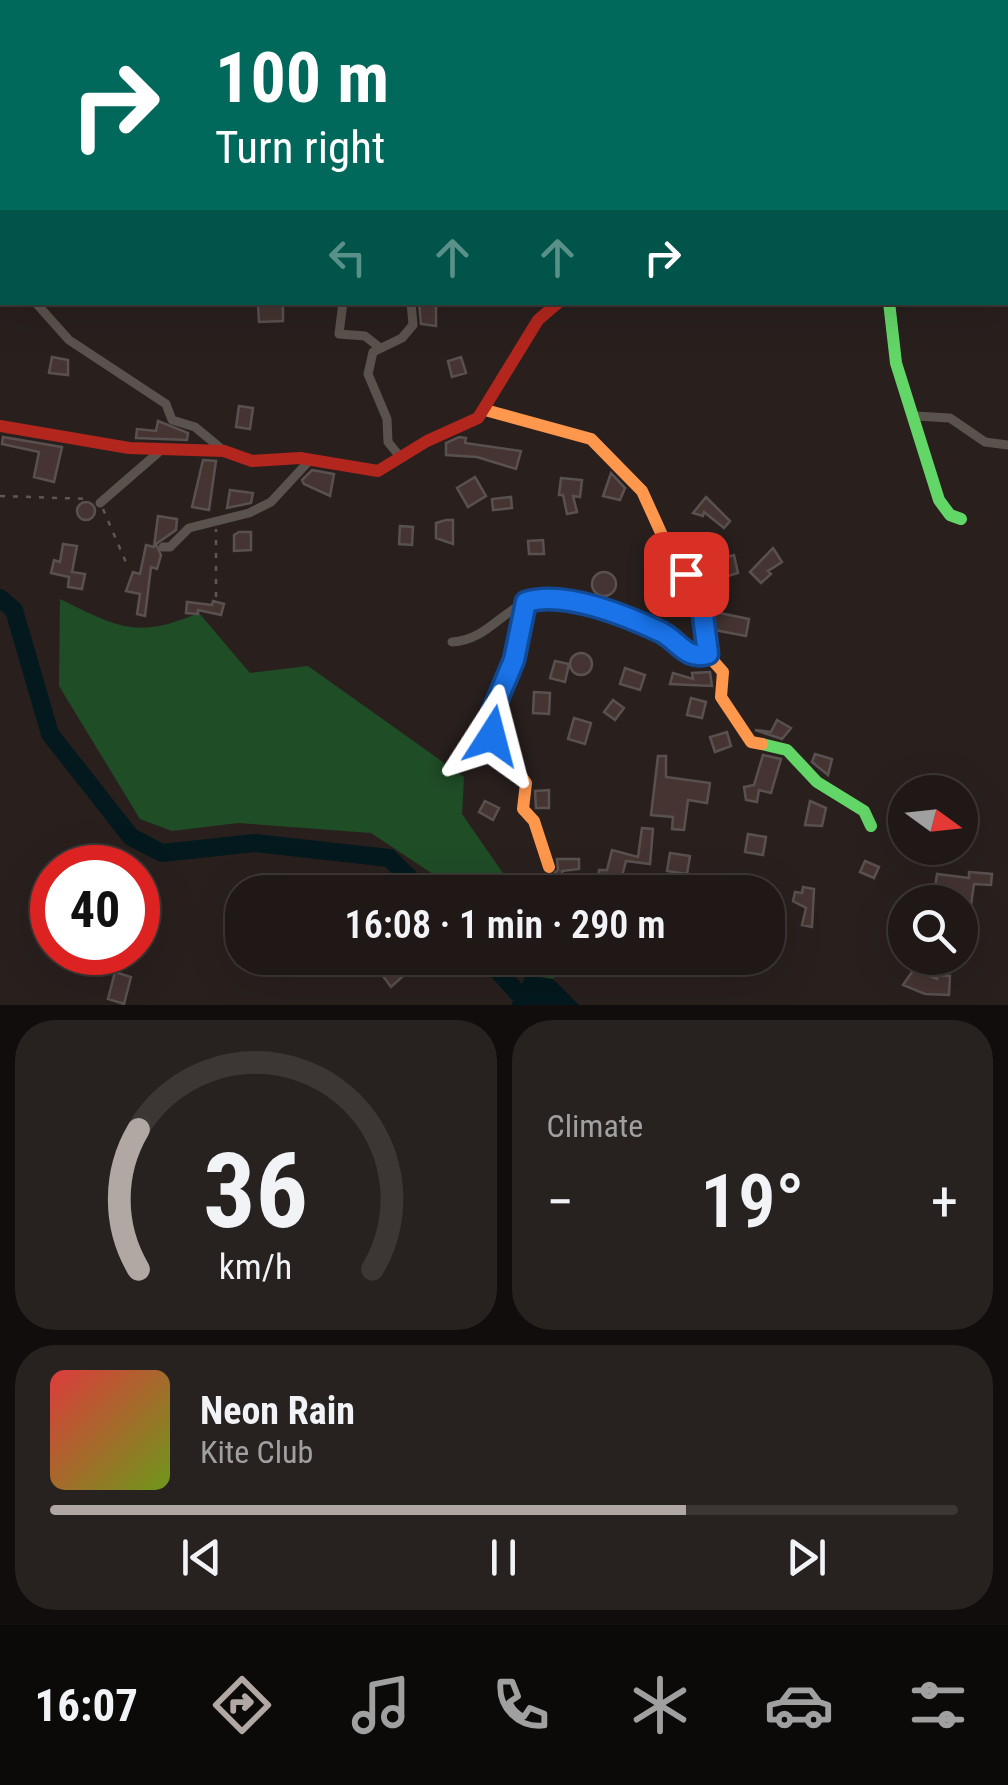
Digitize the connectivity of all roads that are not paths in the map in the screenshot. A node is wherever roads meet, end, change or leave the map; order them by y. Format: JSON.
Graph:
{"nodes":[{"id":1,"x":38,"y":305,"type":"edge"},
{"id":2,"x":343,"y":305,"type":"edge"},
{"id":3,"x":412,"y":305,"type":"edge"},
{"id":4,"x":556,"y":305,"type":"edge"},
{"id":5,"x":889,"y":305,"type":"edge"},
{"id":6,"x":379,"y":346,"type":"junction"},
{"id":7,"x":485,"y":410,"type":"junction"},
{"id":8,"x":916,"y":416,"type":"junction"},
{"id":9,"x":0,"y":426,"type":"edge"},
{"id":10,"x":1008,"y":445,"type":"edge"},
{"id":11,"x":162,"y":450,"type":"junction"},
{"id":12,"x":224,"y":450,"type":"junction"},
{"id":13,"x":401,"y":458,"type":"junction"},
{"id":14,"x":309,"y":461,"type":"junction"},
{"id":15,"x":100,"y":502,"type":"road end"},
{"id":16,"x":961,"y":519,"type":"dead end"},
{"id":17,"x":163,"y":548,"type":"dead end"},
{"id":18,"x":526,"y":602,"type":"junction"},
{"id":19,"x":452,"y":642,"type":"dead end"},
{"id":20,"x":708,"y":654,"type":"junction"},
{"id":21,"x":871,"y":826,"type":"dead end"},
{"id":22,"x":550,"y":868,"type":"dead end"}],
"edges":[{"from":1,"to":12,"type":"street"},
{"from":2,"to":6,"type":"street"},
{"from":3,"to":6,"type":"street"},
{"from":4,"to":7,"type":"street"},
{"from":5,"to":8,"type":"street"},
{"from":6,"to":13,"type":"street"},
{"from":7,"to":13,"type":"street"},
{"from":7,"to":20,"type":"street"},
{"from":8,"to":10,"type":"street"},
{"from":8,"to":16,"type":"street"},
{"from":9,"to":11,"type":"street"},
{"from":11,"to":12,"type":"street"},
{"from":11,"to":15,"type":"street"},
{"from":12,"to":14,"type":"street"},
{"from":13,"to":14,"type":"street"},
{"from":14,"to":17,"type":"street"},
{"from":18,"to":19,"type":"street"},
{"from":18,"to":20,"type":"street"},
{"from":18,"to":22,"type":"street"},
{"from":20,"to":21,"type":"street"}]}
